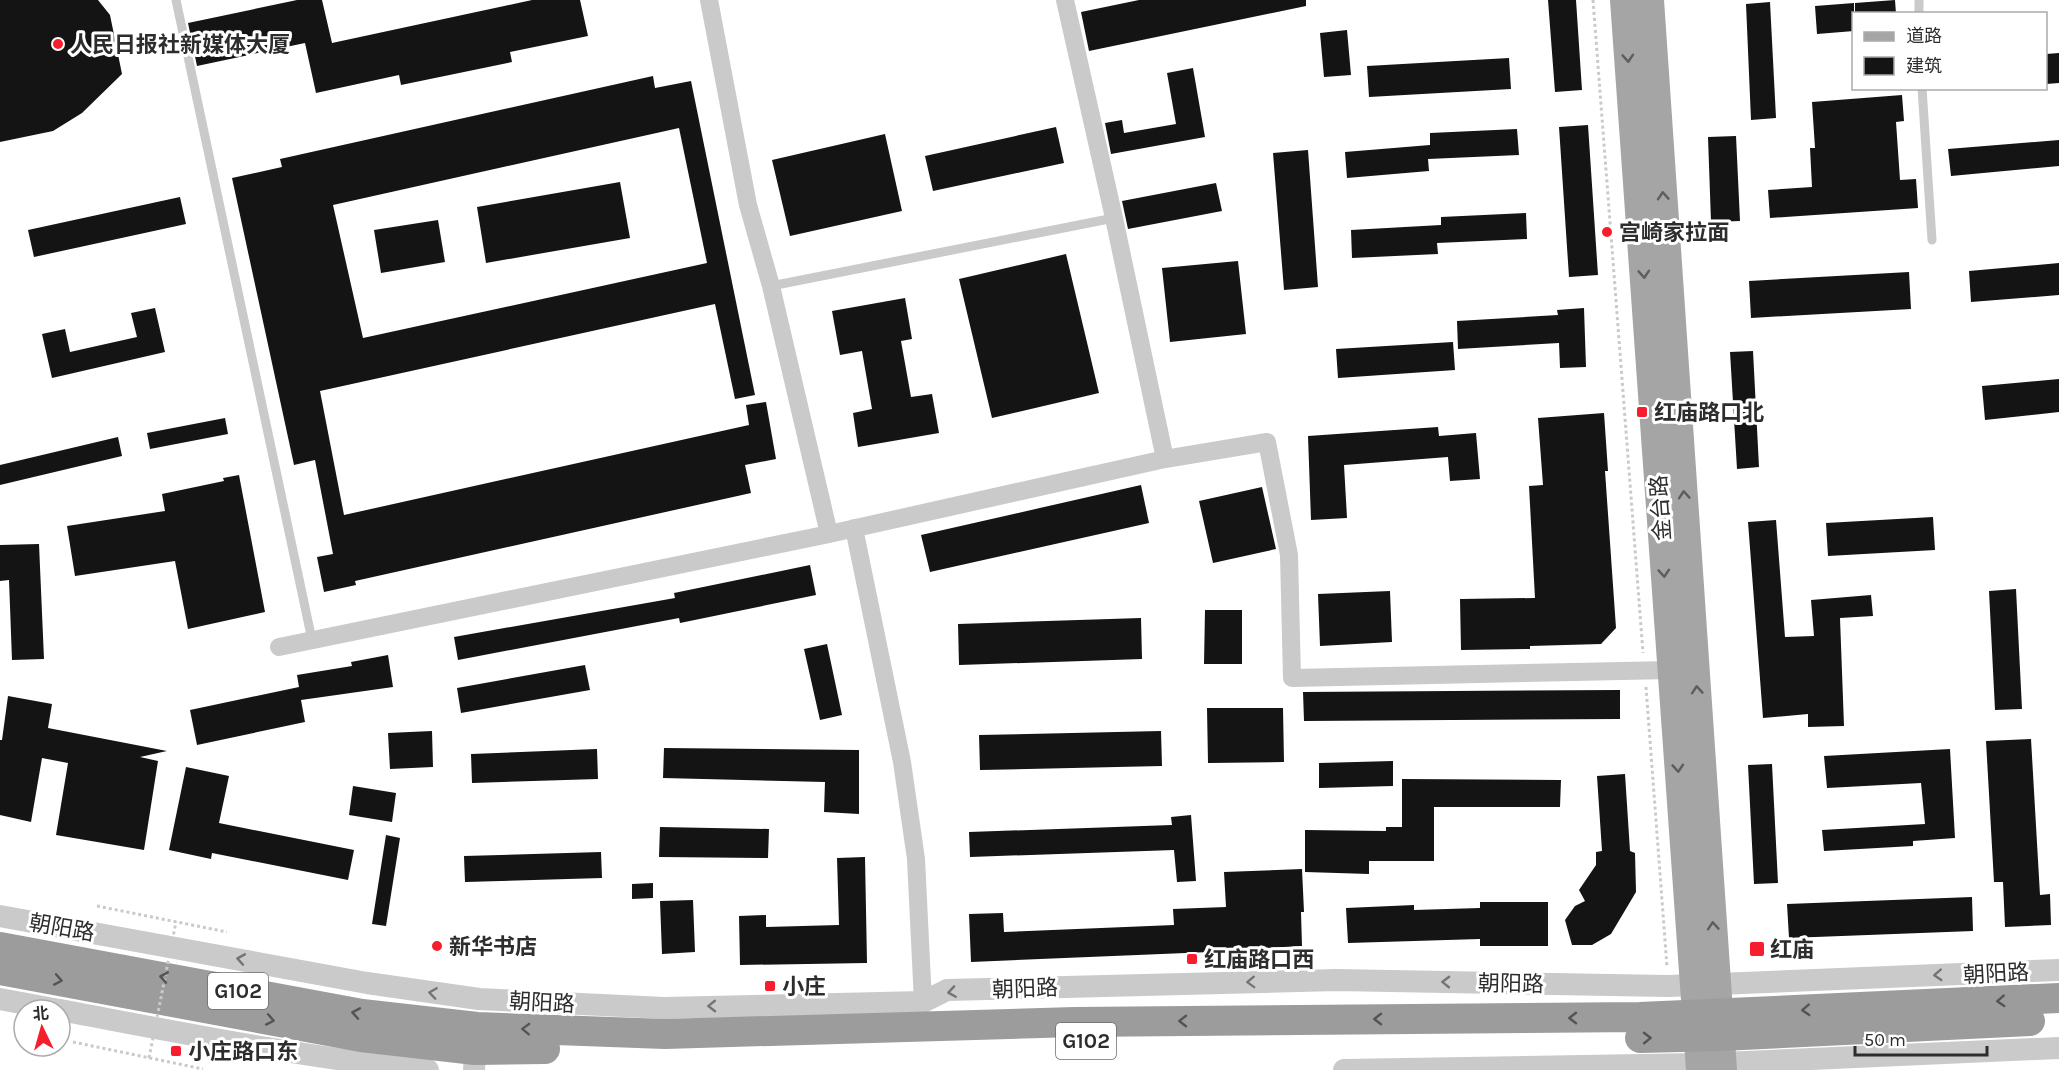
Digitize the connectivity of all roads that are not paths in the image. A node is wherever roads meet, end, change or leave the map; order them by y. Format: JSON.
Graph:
{"nodes":[{"id":1,"x":176,"y":0,"type":"edge"},
{"id":2,"x":709,"y":0,"type":"edge"},
{"id":3,"x":1065,"y":0,"type":"edge"},
{"id":4,"x":1624,"y":0,"type":"edge"},
{"id":5,"x":1650,"y":0,"type":"edge"},
{"id":6,"x":1922,"y":90,"type":"edge"},
{"id":7,"x":1114,"y":218,"type":"junction"},
{"id":8,"x":1932,"y":240,"type":"dead end"},
{"id":9,"x":771,"y":286,"type":"junction"},
{"id":10,"x":1165,"y":459,"type":"junction"},
{"id":11,"x":854,"y":528,"type":"junction"},
{"id":12,"x":829,"y":534,"type":"junction"},
{"id":13,"x":312,"y":640,"type":"junction"},
{"id":14,"x":279,"y":647,"type":"dead end"},
{"id":15,"x":1658,"y":670,"type":"junction"},
{"id":16,"x":0,"y":916,"type":"edge"},
{"id":17,"x":0,"y":947,"type":"edge"},
{"id":18,"x":0,"y":970,"type":"edge"},
{"id":19,"x":2059,"y":970,"type":"edge"},
{"id":20,"x":2059,"y":998,"type":"edge"},
{"id":21,"x":923,"y":1002,"type":"junction"},
{"id":22,"x":72,"y":1012,"type":"edge"},
{"id":23,"x":2059,"y":1019,"type":"edge"},
{"id":24,"x":1705,"y":1029,"type":"edge"},
{"id":25,"x":476,"y":1037,"type":"edge"},
{"id":26,"x":2059,"y":1048,"type":"edge"},
{"id":27,"x":380,"y":1068,"type":"edge"},
{"id":28,"x":428,"y":1070,"type":"edge"},
{"id":29,"x":1344,"y":1070,"type":"edge"}],
"edges":[{"from":1,"to":13,"type":"lane"},
{"from":2,"to":9,"type":"street"},
{"from":3,"to":7,"type":"street"},
{"from":4,"to":15,"type":"main road","name":"金台路","one_way":true},
{"from":24,"to":5,"type":"main road","name":"金台路","one_way":true},
{"from":6,"to":8,"type":"lane"},
{"from":7,"to":9,"type":"lane"},
{"from":7,"to":10,"type":"street"},
{"from":9,"to":12,"type":"street"},
{"from":10,"to":11,"type":"street"},
{"from":10,"to":15,"type":"street"},
{"from":11,"to":12,"type":"street"},
{"from":11,"to":21,"type":"street"},
{"from":12,"to":13,"type":"street"},
{"from":13,"to":14,"type":"street"},
{"from":15,"to":24,"type":"main road","name":"金台路","one_way":true},
{"from":25,"to":16,"type":"street","name":"朝阳路","one_way":true},
{"from":25,"to":17,"type":"highway","name":"朝阳路","number":"G102","one_way":true},
{"from":18,"to":25,"type":"highway","name":"朝阳路","number":"G102","one_way":true},
{"from":19,"to":24,"type":"street","name":"朝阳路","one_way":true},
{"from":20,"to":24,"type":"highway","name":"朝阳路","number":"G102","one_way":true},
{"from":24,"to":21,"type":"street","name":"朝阳路","one_way":true},
{"from":21,"to":25,"type":"street","name":"朝阳路","one_way":true},
{"from":22,"to":27,"type":"street"},
{"from":23,"to":24,"type":"highway","name":"朝阳路","number":"G102"},
{"from":24,"to":25,"type":"highway","name":"朝阳路","number":"G102"},
{"from":24,"to":26,"type":"street","name":"朝阳路"},
{"from":24,"to":29,"type":"street","name":"朝阳路"},
{"from":27,"to":28,"type":"street"}]}
